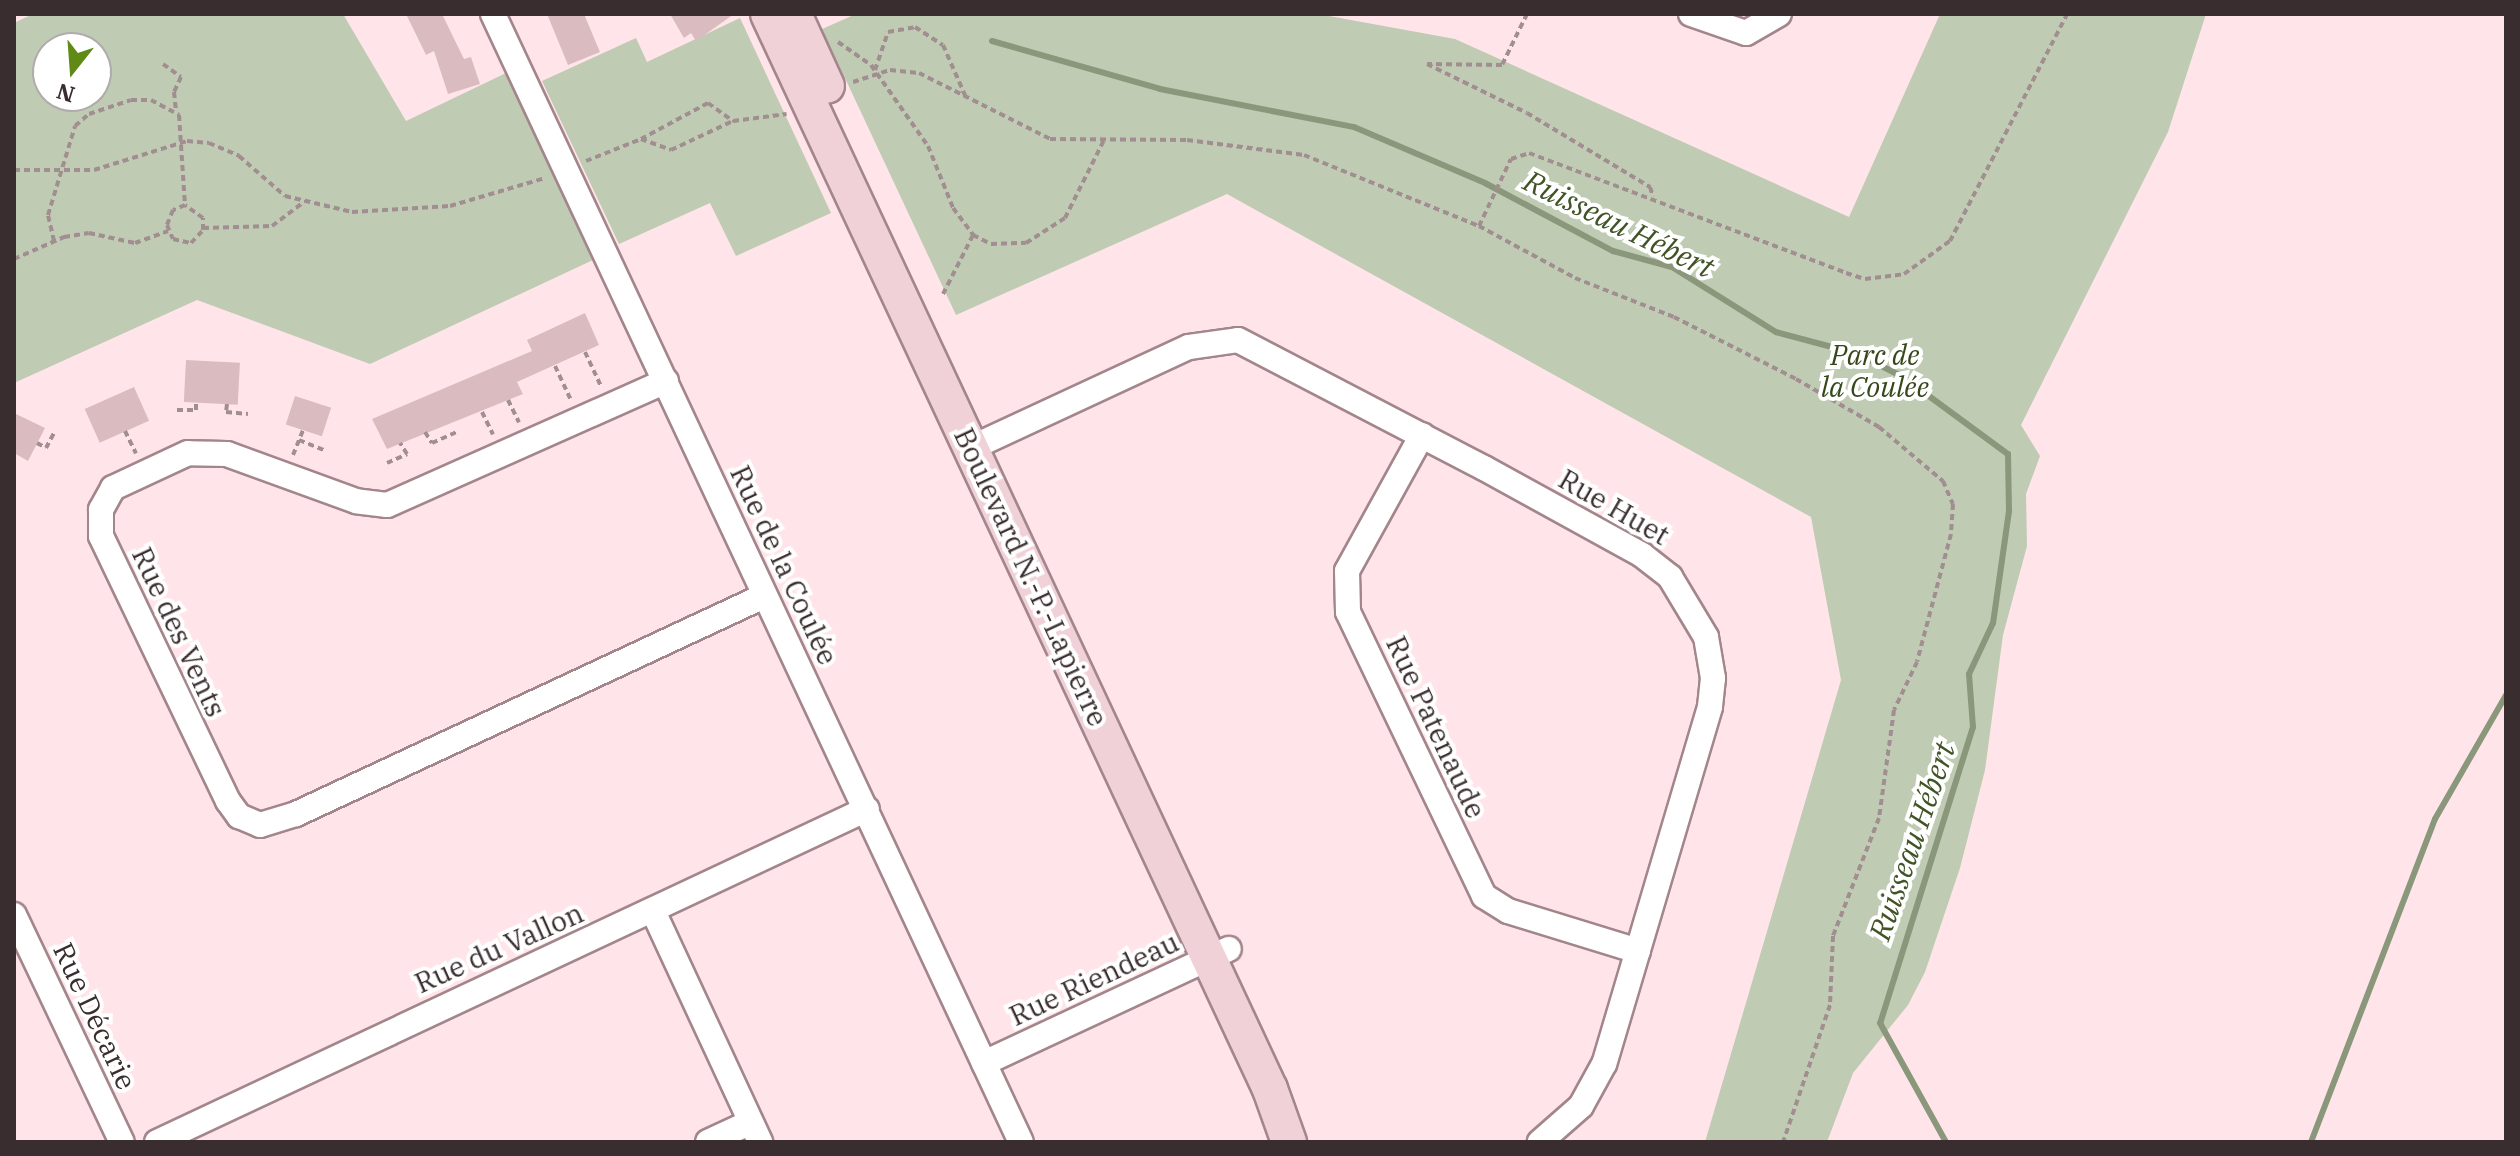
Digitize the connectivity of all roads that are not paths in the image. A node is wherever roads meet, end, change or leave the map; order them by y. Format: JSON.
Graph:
{"nodes":[{"id":1,"x":493,"y":14,"type":"edge"},
{"id":2,"x":768,"y":14,"type":"edge"},
{"id":3,"x":794,"y":14,"type":"edge"},
{"id":4,"x":1691,"y":14,"type":"edge"},
{"id":5,"x":1779,"y":14,"type":"edge"},
{"id":6,"x":666,"y":381,"type":"junction"},
{"id":7,"x":1422,"y":435,"type":"junction"},
{"id":8,"x":981,"y":444,"type":"junction"},
{"id":9,"x":764,"y":596,"type":"junction"},
{"id":10,"x":867,"y":809,"type":"junction"},
{"id":11,"x":653,"y":911,"type":"junction"},
{"id":12,"x":14,"y":915,"type":"edge"},
{"id":13,"x":1638,"y":951,"type":"junction"},
{"id":14,"x":1219,"y":954,"type":"junction"},
{"id":15,"x":984,"y":1063,"type":"junction"},
{"id":16,"x":756,"y":1132,"type":"edge"},
{"id":17,"x":122,"y":1142,"type":"edge"},
{"id":18,"x":157,"y":1142,"type":"edge"},
{"id":19,"x":708,"y":1142,"type":"edge"},
{"id":20,"x":1021,"y":1142,"type":"edge"},
{"id":21,"x":1289,"y":1142,"type":"edge"},
{"id":22,"x":1313,"y":1142,"type":"edge"},
{"id":23,"x":1540,"y":1142,"type":"edge"}],
"edges":[{"from":1,"to":6,"type":"street","name":"Rue de la Coulée"},
{"from":2,"to":8,"type":"street","name":"Boulevard N.-P.-Lapierre"},
{"from":3,"to":8,"type":"street","name":"Boulevard N.-P.-Lapierre"},
{"from":4,"to":5,"type":"street"},
{"from":6,"to":9,"type":"street","name":"Rue de la Coulée"},
{"from":6,"to":9,"type":"street","name":"Rue des Vents"},
{"from":7,"to":8,"type":"street","name":"Rue Huet"},
{"from":7,"to":13,"type":"street","name":"Rue Patenaude"},
{"from":7,"to":13,"type":"street","name":"Rue Huet"},
{"from":8,"to":14,"type":"street","name":"Boulevard N.-P.-Lapierre"},
{"from":9,"to":10,"type":"street","name":"Rue de la Coulée"},
{"from":10,"to":11,"type":"street","name":"Rue du Vallon"},
{"from":10,"to":15,"type":"street","name":"Rue de la Coulée"},
{"from":11,"to":16,"type":"street"},
{"from":11,"to":18,"type":"street","name":"Rue du Vallon"},
{"from":12,"to":17,"type":"street","name":"Rue Décarie"},
{"from":13,"to":23,"type":"street","name":"Rue Huet"},
{"from":14,"to":15,"type":"street","name":"Rue Riendeau"},
{"from":14,"to":21,"type":"street","name":"Boulevard N.-P.-Lapierre"},
{"from":14,"to":22,"type":"street","name":"Boulevard N.-P.-Lapierre"},
{"from":15,"to":20,"type":"street","name":"Rue de la Coulée"},
{"from":16,"to":19,"type":"street"}]}
